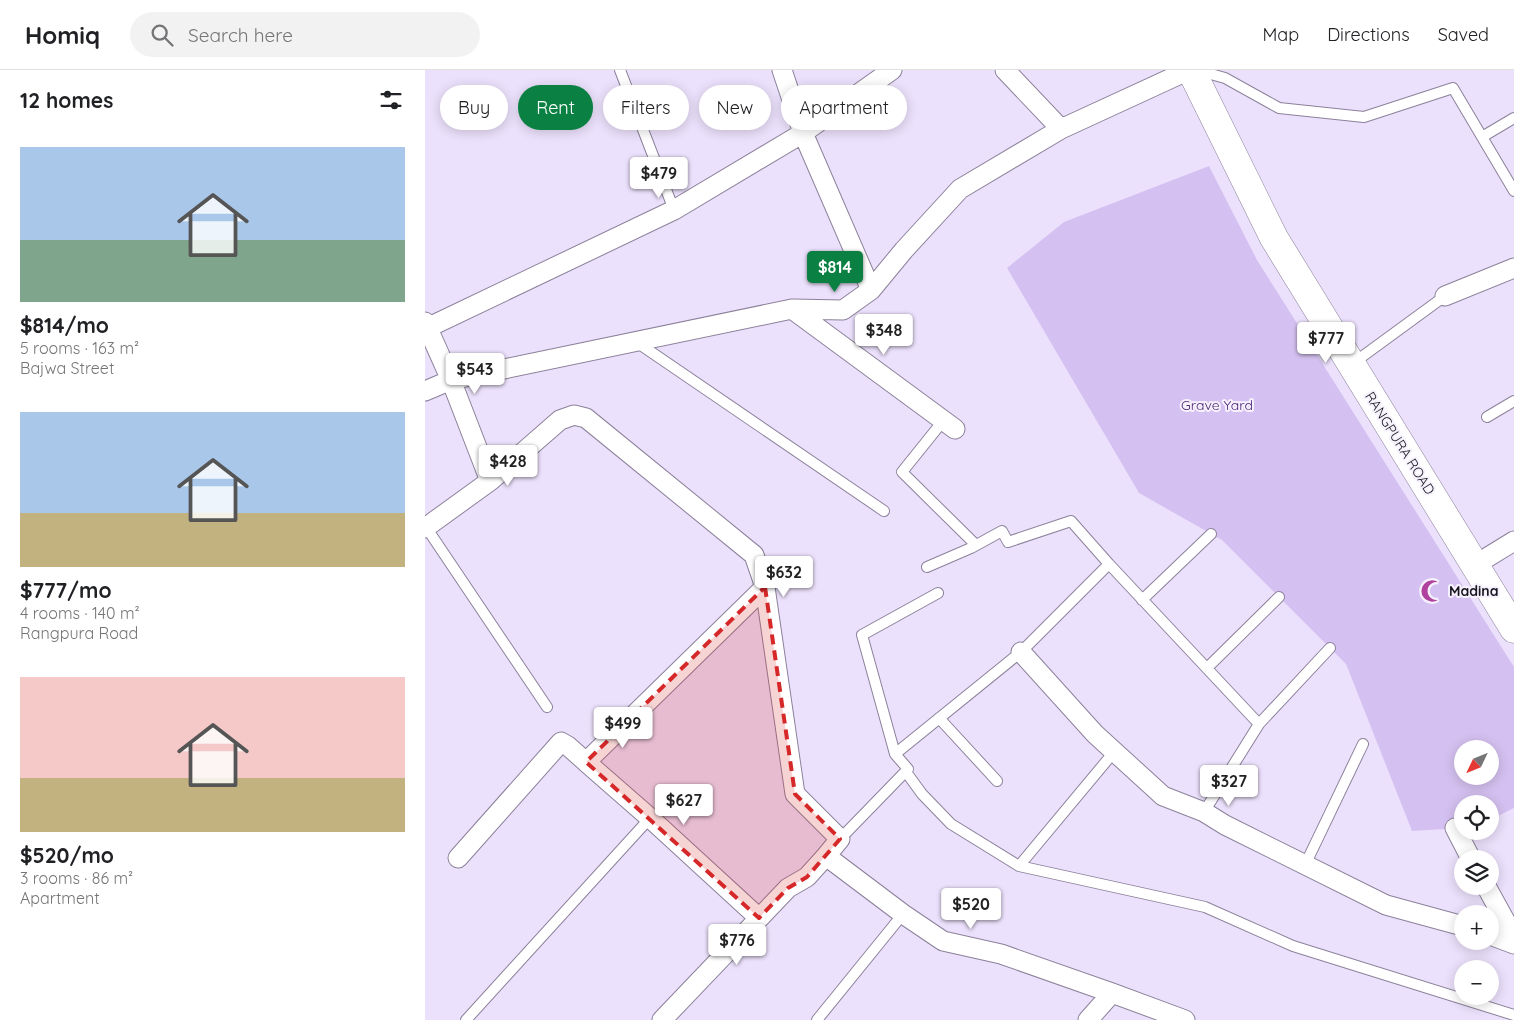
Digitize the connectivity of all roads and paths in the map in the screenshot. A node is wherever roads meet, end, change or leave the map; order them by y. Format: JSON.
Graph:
{"nodes":[{"id":1,"x":620,"y":70,"type":"edge"},
{"id":2,"x":782,"y":70,"type":"edge"},
{"id":3,"x":892,"y":70,"type":"edge"},
{"id":4,"x":1005,"y":70,"type":"edge"},
{"id":5,"x":1191,"y":70,"type":"edge"},
{"id":6,"x":1514,"y":118,"type":"edge"},
{"id":7,"x":1061,"y":129,"type":"junction"},
{"id":8,"x":803,"y":133,"type":"junction"},
{"id":9,"x":1482,"y":136,"type":"junction"},
{"id":10,"x":1513,"y":187,"type":"edge"},
{"id":11,"x":674,"y":210,"type":"junction"},
{"id":12,"x":1514,"y":268,"type":"edge"},
{"id":13,"x":871,"y":290,"type":"junction"},
{"id":14,"x":1445,"y":296,"type":"joint"},
{"id":15,"x":793,"y":309,"type":"junction"},
{"id":16,"x":426,"y":326,"type":"edge"},
{"id":17,"x":635,"y":341,"type":"junction"},
{"id":18,"x":1351,"y":364,"type":"junction"},
{"id":19,"x":451,"y":380,"type":"junction"},
{"id":20,"x":425,"y":391,"type":"edge"},
{"id":21,"x":1514,"y":401,"type":"edge"},
{"id":22,"x":1487,"y":417,"type":"dead end"},
{"id":23,"x":949,"y":425,"type":"joint"},
{"id":24,"x":490,"y":481,"type":"junction"},
{"id":25,"x":884,"y":511,"type":"dead end"},
{"id":26,"x":426,"y":528,"type":"edge"},
{"id":27,"x":1211,"y":534,"type":"dead end"},
{"id":28,"x":1514,"y":541,"type":"edge"},
{"id":29,"x":976,"y":545,"type":"junction"},
{"id":30,"x":1109,"y":564,"type":"junction"},
{"id":31,"x":1475,"y":565,"type":"junction"},
{"id":32,"x":927,"y":567,"type":"dead end"},
{"id":33,"x":765,"y":587,"type":"junction"},
{"id":34,"x":938,"y":593,"type":"dead end"},
{"id":35,"x":1279,"y":597,"type":"dead end"},
{"id":36,"x":1142,"y":600,"type":"junction"},
{"id":37,"x":1514,"y":629,"type":"edge"},
{"id":38,"x":1330,"y":648,"type":"dead end"},
{"id":39,"x":1021,"y":652,"type":"junction"},
{"id":40,"x":1207,"y":668,"type":"junction"},
{"id":41,"x":547,"y":707,"type":"dead end"},
{"id":42,"x":939,"y":718,"type":"junction"},
{"id":43,"x":1259,"y":724,"type":"junction"},
{"id":44,"x":1363,"y":744,"type":"dead end"},
{"id":45,"x":1114,"y":752,"type":"junction"},
{"id":46,"x":895,"y":754,"type":"junction"},
{"id":47,"x":586,"y":762,"type":"junction"},
{"id":48,"x":905,"y":772,"type":"junction"},
{"id":49,"x":997,"y":781,"type":"dead end"},
{"id":50,"x":1204,"y":812,"type":"junction"},
{"id":51,"x":650,"y":818,"type":"junction"},
{"id":52,"x":840,"y":840,"type":"junction"},
{"id":53,"x":826,"y":856,"type":"junction"},
{"id":54,"x":457,"y":858,"type":"dead end"},
{"id":55,"x":1305,"y":865,"type":"junction"},
{"id":56,"x":1019,"y":866,"type":"junction"},
{"id":57,"x":1492,"y":895,"type":"edge"},
{"id":58,"x":903,"y":914,"type":"junction"},
{"id":59,"x":759,"y":918,"type":"junction"},
{"id":60,"x":1454,"y":924,"type":"edge"},
{"id":61,"x":1514,"y":937,"type":"edge"},
{"id":62,"x":1499,"y":938,"type":"edge"},
{"id":63,"x":1514,"y":944,"type":"edge"},
{"id":64,"x":1112,"y":992,"type":"junction"},
{"id":65,"x":1514,"y":1015,"type":"edge"},
{"id":66,"x":466,"y":1020,"type":"edge"},
{"id":67,"x":663,"y":1020,"type":"edge"},
{"id":68,"x":817,"y":1020,"type":"edge"},
{"id":69,"x":1089,"y":1020,"type":"edge"},
{"id":70,"x":1185,"y":1020,"type":"edge"}],
"edges":[{"from":1,"to":11,"type":"lane"},
{"from":2,"to":8,"type":"street"},
{"from":3,"to":8,"type":"street"},
{"from":4,"to":7,"type":"street"},
{"from":5,"to":7,"type":"street"},
{"from":5,"to":9,"type":"lane"},
{"from":5,"to":18,"type":"street","name":"RANGPURA ROAD"},
{"from":6,"to":9,"type":"lane"},
{"from":7,"to":13,"type":"street"},
{"from":8,"to":11,"type":"street"},
{"from":8,"to":13,"type":"street"},
{"from":9,"to":10,"type":"lane"},
{"from":11,"to":16,"type":"street"},
{"from":12,"to":14,"type":"street"},
{"from":13,"to":15,"type":"street"},
{"from":14,"to":18,"type":"lane"},
{"from":15,"to":17,"type":"street"},
{"from":15,"to":23,"type":"street"},
{"from":16,"to":19,"type":"street"},
{"from":17,"to":19,"type":"street"},
{"from":17,"to":25,"type":"lane"},
{"from":18,"to":31,"type":"street","name":"RANGPURA ROAD"},
{"from":19,"to":20,"type":"street"},
{"from":19,"to":24,"type":"street"},
{"from":21,"to":22,"type":"lane"},
{"from":23,"to":29,"type":"lane"},
{"from":24,"to":26,"type":"street"},
{"from":24,"to":33,"type":"street"},
{"from":26,"to":41,"type":"lane"},
{"from":27,"to":36,"type":"lane"},
{"from":28,"to":31,"type":"street"},
{"from":29,"to":30,"type":"lane"},
{"from":29,"to":32,"type":"lane"},
{"from":30,"to":36,"type":"lane"},
{"from":30,"to":39,"type":"lane"},
{"from":31,"to":37,"type":"street","name":"RANGPURA ROAD"},
{"from":33,"to":47,"type":"street"},
{"from":33,"to":52,"type":"street"},
{"from":34,"to":46,"type":"lane"},
{"from":35,"to":40,"type":"lane"},
{"from":36,"to":40,"type":"lane"},
{"from":38,"to":43,"type":"lane"},
{"from":39,"to":42,"type":"lane"},
{"from":39,"to":45,"type":"street"},
{"from":40,"to":43,"type":"lane"},
{"from":42,"to":46,"type":"lane"},
{"from":42,"to":49,"type":"lane"},
{"from":43,"to":50,"type":"lane"},
{"from":44,"to":55,"type":"lane"},
{"from":45,"to":50,"type":"street"},
{"from":45,"to":56,"type":"lane"},
{"from":46,"to":48,"type":"lane"},
{"from":47,"to":51,"type":"street"},
{"from":47,"to":54,"type":"street"},
{"from":48,"to":52,"type":"lane"},
{"from":48,"to":56,"type":"lane"},
{"from":50,"to":55,"type":"street"},
{"from":51,"to":59,"type":"street"},
{"from":51,"to":66,"type":"lane"},
{"from":52,"to":53,"type":"street"},
{"from":53,"to":58,"type":"street"},
{"from":53,"to":59,"type":"street"},
{"from":55,"to":60,"type":"street"},
{"from":56,"to":65,"type":"lane"},
{"from":57,"to":61,"type":"street"},
{"from":58,"to":64,"type":"street"},
{"from":58,"to":68,"type":"lane"},
{"from":59,"to":67,"type":"street"},
{"from":62,"to":63,"type":"street"},
{"from":64,"to":69,"type":"street"},
{"from":64,"to":70,"type":"street"}]}
